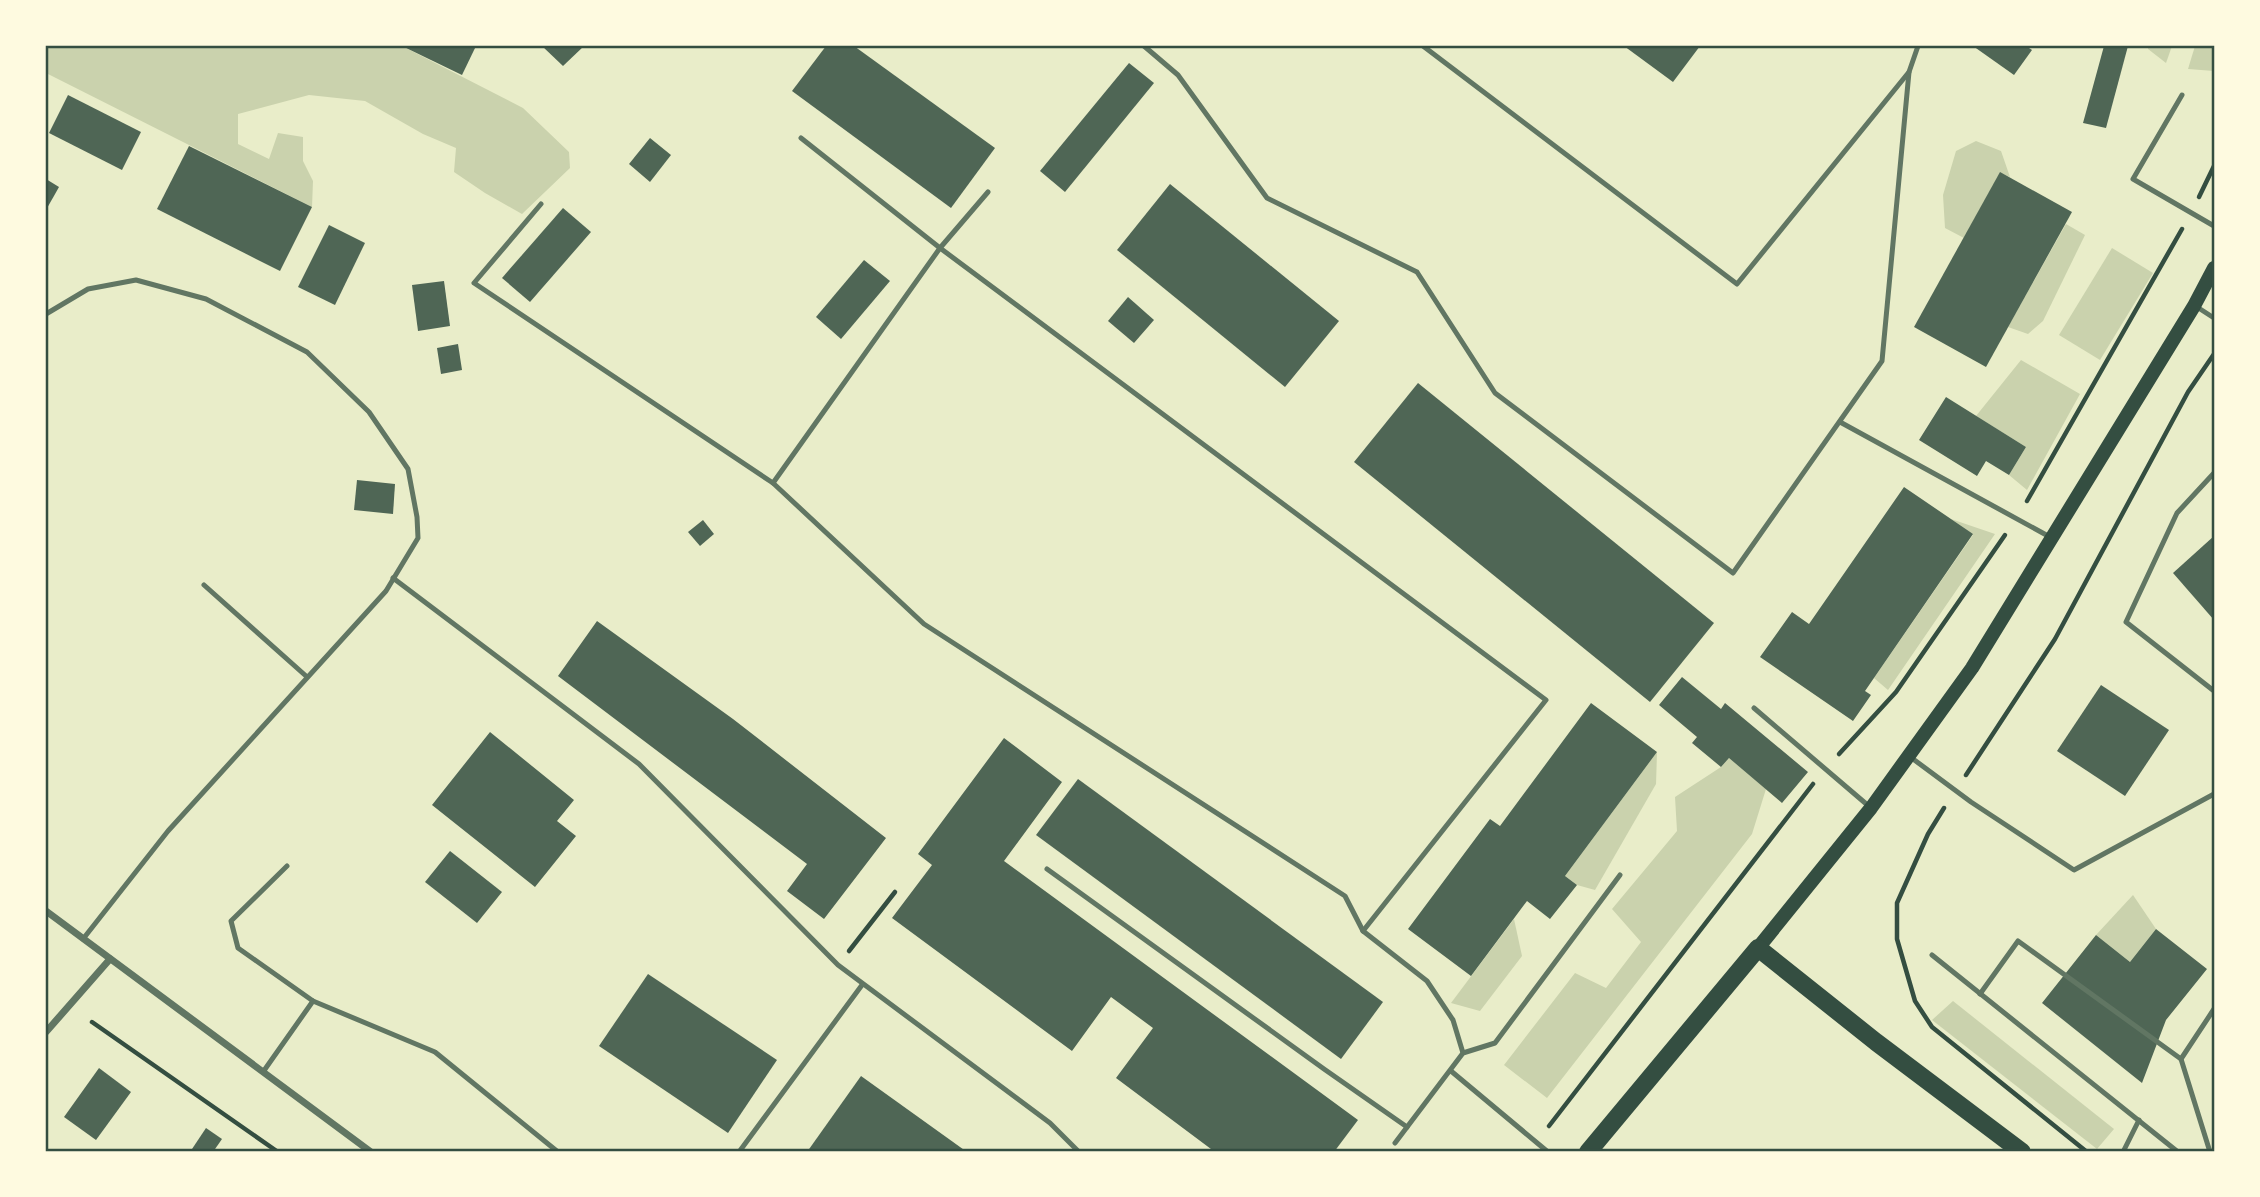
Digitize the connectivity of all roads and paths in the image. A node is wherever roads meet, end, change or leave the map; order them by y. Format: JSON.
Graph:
{"nodes":[{"id":1,"x":1144,"y":46,"type":"edge"},
{"id":2,"x":1423,"y":46,"type":"edge"},
{"id":3,"x":1918,"y":46,"type":"edge"},
{"id":4,"x":1909,"y":72,"type":"junction"},
{"id":5,"x":2182,"y":95,"type":"dead end"},
{"id":6,"x":801,"y":138,"type":"dead end"},
{"id":7,"x":2214,"y":166,"type":"edge"},
{"id":8,"x":988,"y":192,"type":"dead end"},
{"id":9,"x":541,"y":204,"type":"dead end"},
{"id":10,"x":2191,"y":213,"type":"junction"},
{"id":11,"x":2214,"y":226,"type":"edge"},
{"id":12,"x":940,"y":248,"type":"junction"},
{"id":13,"x":2214,"y":268,"type":"edge"},
{"id":14,"x":2194,"y":306,"type":"junction"},
{"id":15,"x":46,"y":314,"type":"edge"},
{"id":16,"x":2214,"y":318,"type":"edge"},
{"id":17,"x":2214,"y":354,"type":"edge"},
{"id":18,"x":1840,"y":422,"type":"junction"},
{"id":19,"x":2214,"y":473,"type":"edge"},
{"id":20,"x":773,"y":483,"type":"junction"},
{"id":21,"x":2017,"y":519,"type":"junction"},
{"id":22,"x":2053,"y":538,"type":"junction"},
{"id":23,"x":393,"y":578,"type":"junction"},
{"id":24,"x":204,"y":585,"type":"dead end"},
{"id":25,"x":306,"y":676,"type":"junction"},
{"id":26,"x":2214,"y":691,"type":"edge"},
{"id":27,"x":1754,"y":708,"type":"dead end"},
{"id":28,"x":1909,"y":756,"type":"junction"},
{"id":29,"x":1826,"y":768,"type":"junction"},
{"id":30,"x":1956,"y":791,"type":"junction"},
{"id":31,"x":2214,"y":794,"type":"edge"},
{"id":32,"x":1871,"y":807,"type":"junction"},
{"id":33,"x":287,"y":866,"type":"dead end"},
{"id":34,"x":1047,"y":869,"type":"dead end"},
{"id":35,"x":1620,"y":875,"type":"dead end"},
{"id":36,"x":895,"y":892,"type":"dead end"},
{"id":37,"x":46,"y":911,"type":"edge"},
{"id":38,"x":1363,"y":931,"type":"junction"},
{"id":39,"x":83,"y":939,"type":"junction"},
{"id":40,"x":1758,"y":948,"type":"junction"},
{"id":41,"x":1932,"y":955,"type":"dead end"},
{"id":42,"x":110,"y":959,"type":"junction"},
{"id":43,"x":838,"y":965,"type":"junction"},
{"id":44,"x":862,"y":985,"type":"junction"},
{"id":45,"x":1980,"y":994,"type":"junction"},
{"id":46,"x":313,"y":1001,"type":"junction"},
{"id":47,"x":2214,"y":1009,"type":"edge"},
{"id":48,"x":92,"y":1022,"type":"dead end"},
{"id":49,"x":46,"y":1032,"type":"edge"},
{"id":50,"x":1463,"y":1053,"type":"junction"},
{"id":51,"x":2181,"y":1059,"type":"junction"},
{"id":52,"x":1451,"y":1070,"type":"junction"},
{"id":53,"x":263,"y":1072,"type":"junction"},
{"id":54,"x":2139,"y":1120,"type":"junction"},
{"id":55,"x":1407,"y":1127,"type":"junction"},
{"id":56,"x":1536,"y":1142,"type":"junction"},
{"id":57,"x":1395,"y":1143,"type":"dead end"},
{"id":58,"x":278,"y":1152,"type":"edge"},
{"id":59,"x":371,"y":1152,"type":"edge"},
{"id":60,"x":558,"y":1152,"type":"edge"},
{"id":61,"x":739,"y":1152,"type":"edge"},
{"id":62,"x":1079,"y":1152,"type":"edge"},
{"id":63,"x":1548,"y":1152,"type":"edge"},
{"id":64,"x":1588,"y":1152,"type":"edge"},
{"id":65,"x":2022,"y":1152,"type":"edge"},
{"id":66,"x":2087,"y":1152,"type":"edge"},
{"id":67,"x":2123,"y":1152,"type":"edge"},
{"id":68,"x":2178,"y":1152,"type":"edge"},
{"id":69,"x":2210,"y":1152,"type":"edge"}],
"edges":[{"from":1,"to":18,"type":"lane"},
{"from":2,"to":4,"type":"lane"},
{"from":3,"to":4,"type":"lane"},
{"from":4,"to":18,"type":"lane"},
{"from":5,"to":10,"type":"lane"},
{"from":6,"to":12,"type":"lane"},
{"from":7,"to":10,"type":"path"},
{"from":8,"to":12,"type":"lane"},
{"from":9,"to":20,"type":"lane"},
{"from":10,"to":11,"type":"lane"},
{"from":10,"to":21,"type":"path"},
{"from":12,"to":20,"type":"lane"},
{"from":12,"to":38,"type":"lane"},
{"from":13,"to":14,"type":"main road"},
{"from":14,"to":16,"type":"lane"},
{"from":14,"to":22,"type":"main road"},
{"from":15,"to":23,"type":"lane"},
{"from":17,"to":30,"type":"path"},
{"from":18,"to":21,"type":"lane"},
{"from":19,"to":26,"type":"lane"},
{"from":20,"to":38,"type":"lane"},
{"from":21,"to":22,"type":"lane"},
{"from":21,"to":29,"type":"path"},
{"from":22,"to":28,"type":"main road"},
{"from":23,"to":25,"type":"lane"},
{"from":23,"to":43,"type":"lane"},
{"from":24,"to":25,"type":"lane"},
{"from":25,"to":39,"type":"lane"},
{"from":27,"to":29,"type":"lane"},
{"from":28,"to":30,"type":"lane"},
{"from":28,"to":32,"type":"main road"},
{"from":29,"to":32,"type":"lane"},
{"from":29,"to":56,"type":"path"},
{"from":30,"to":31,"type":"lane"},
{"from":30,"to":66,"type":"path"},
{"from":32,"to":40,"type":"main road"},
{"from":33,"to":46,"type":"lane"},
{"from":34,"to":55,"type":"lane"},
{"from":35,"to":50,"type":"lane"},
{"from":36,"to":43,"type":"path"},
{"from":37,"to":39,"type":"street"},
{"from":38,"to":50,"type":"lane"},
{"from":39,"to":42,"type":"street"},
{"from":40,"to":64,"type":"main road"},
{"from":40,"to":65,"type":"main road"},
{"from":41,"to":45,"type":"lane"},
{"from":42,"to":49,"type":"street"},
{"from":42,"to":53,"type":"street"},
{"from":43,"to":44,"type":"lane"},
{"from":44,"to":61,"type":"lane"},
{"from":44,"to":62,"type":"lane"},
{"from":45,"to":51,"type":"lane"},
{"from":45,"to":54,"type":"lane"},
{"from":46,"to":53,"type":"lane"},
{"from":46,"to":60,"type":"lane"},
{"from":47,"to":51,"type":"lane"},
{"from":48,"to":58,"type":"path"},
{"from":50,"to":52,"type":"lane"},
{"from":51,"to":69,"type":"lane"},
{"from":52,"to":55,"type":"lane"},
{"from":52,"to":56,"type":"lane"},
{"from":53,"to":59,"type":"street"},
{"from":54,"to":67,"type":"lane"},
{"from":54,"to":68,"type":"lane"},
{"from":55,"to":57,"type":"lane"},
{"from":56,"to":63,"type":"lane"}]}
